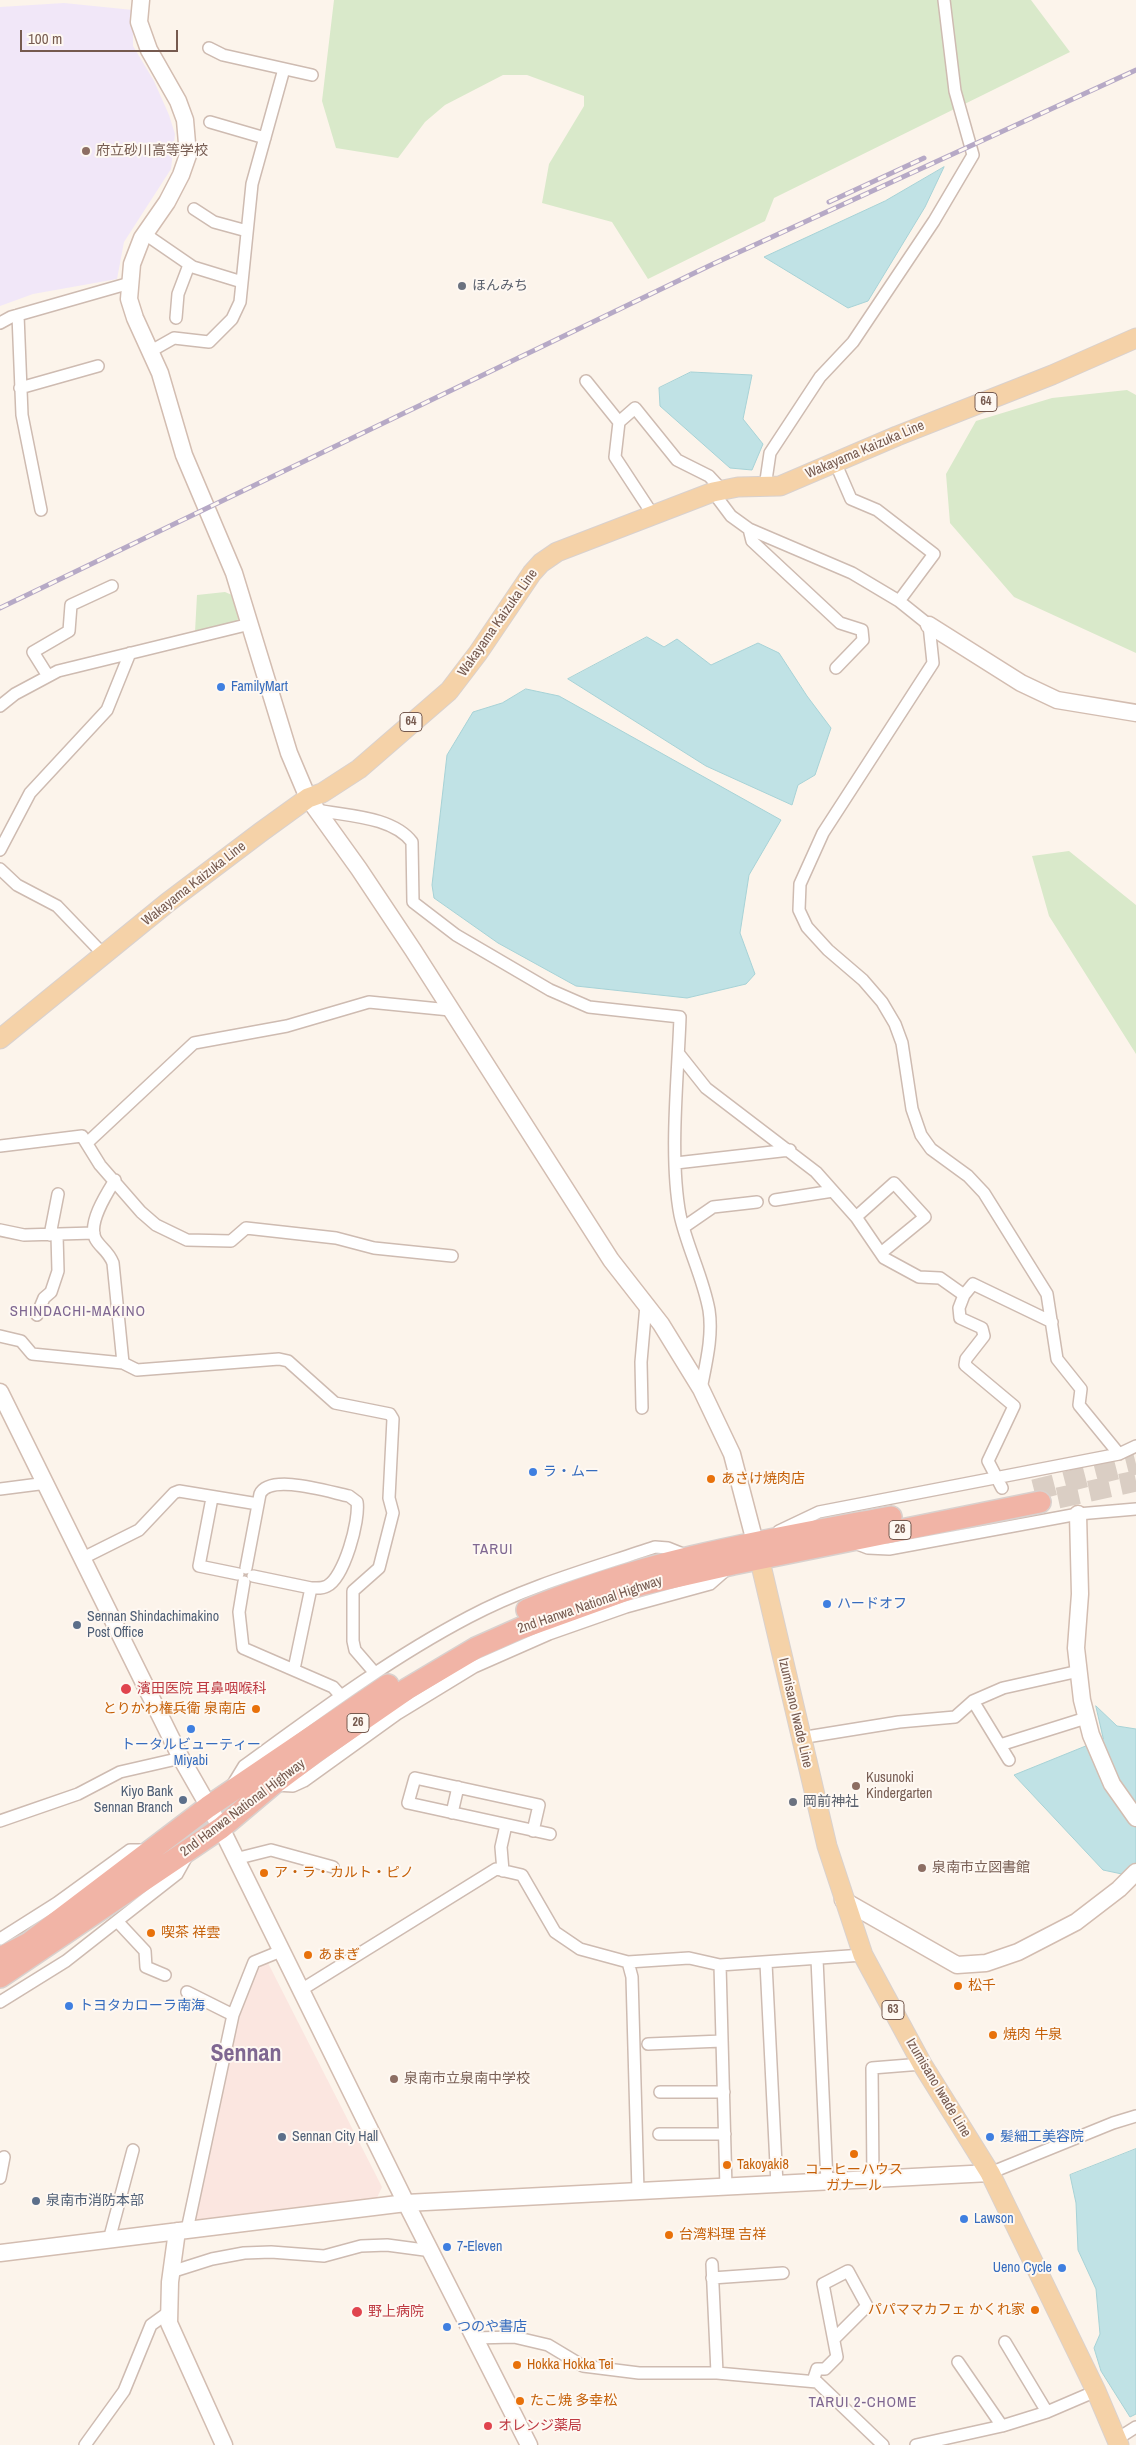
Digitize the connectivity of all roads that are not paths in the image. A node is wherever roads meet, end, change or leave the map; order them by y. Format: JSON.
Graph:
{"nodes":[{"id":1,"x":141,"y":0,"type":"edge"},
{"id":2,"x":944,"y":0,"type":"edge"},
{"id":3,"x":209,"y":48,"type":"dead end"},
{"id":4,"x":284,"y":69,"type":"junction"},
{"id":5,"x":312,"y":75,"type":"dead end"},
{"id":6,"x":210,"y":122,"type":"dead end"},
{"id":7,"x":265,"y":138,"type":"junction"},
{"id":8,"x":194,"y":209,"type":"dead end"},
{"id":9,"x":247,"y":232,"type":"junction"},
{"id":10,"x":145,"y":234,"type":"junction"},
{"id":11,"x":189,"y":265,"type":"junction"},
{"id":12,"x":242,"y":282,"type":"junction"},
{"id":13,"x":130,"y":283,"type":"junction"},
{"id":14,"x":18,"y":315,"type":"junction"},
{"id":15,"x":176,"y":318,"type":"dead end"},
{"id":16,"x":0,"y":323,"type":"edge"},
{"id":17,"x":1136,"y":338,"type":"edge"},
{"id":18,"x":151,"y":351,"type":"junction"},
{"id":19,"x":98,"y":366,"type":"dead end"},
{"id":20,"x":586,"y":381,"type":"dead end"},
{"id":21,"x":20,"y":388,"type":"junction"},
{"id":22,"x":619,"y":422,"type":"junction"},
{"id":23,"x":835,"y":462,"type":"junction"},
{"id":24,"x":765,"y":487,"type":"junction"},
{"id":25,"x":717,"y":491,"type":"junction"},
{"id":26,"x":41,"y":510,"type":"dead end"},
{"id":27,"x":653,"y":515,"type":"junction"},
{"id":28,"x":749,"y":529,"type":"junction"},
{"id":29,"x":112,"y":586,"type":"dead end"},
{"id":30,"x":899,"y":601,"type":"junction"},
{"id":31,"x":250,"y":624,"type":"junction"},
{"id":32,"x":929,"y":625,"type":"junction"},
{"id":33,"x":130,"y":653,"type":"junction"},
{"id":34,"x":836,"y":668,"type":"dead end"},
{"id":35,"x":48,"y":676,"type":"junction"},
{"id":36,"x":0,"y":706,"type":"edge"},
{"id":37,"x":1136,"y":713,"type":"edge"},
{"id":38,"x":312,"y":804,"type":"junction"},
{"id":39,"x":0,"y":850,"type":"edge"},
{"id":40,"x":0,"y":869,"type":"edge"},
{"id":41,"x":104,"y":955,"type":"junction"},
{"id":42,"x":450,"y":1010,"type":"junction"},
{"id":43,"x":0,"y":1039,"type":"edge"},
{"id":44,"x":678,"y":1054,"type":"junction"},
{"id":45,"x":87,"y":1143,"type":"junction"},
{"id":46,"x":0,"y":1146,"type":"edge"},
{"id":47,"x":790,"y":1150,"type":"junction"},
{"id":48,"x":676,"y":1162,"type":"junction"},
{"id":49,"x":115,"y":1180,"type":"junction"},
{"id":50,"x":833,"y":1191,"type":"junction"},
{"id":51,"x":58,"y":1194,"type":"dead end"},
{"id":52,"x":775,"y":1200,"type":"dead end"},
{"id":53,"x":757,"y":1202,"type":"dead end"},
{"id":54,"x":856,"y":1217,"type":"junction"},
{"id":55,"x":684,"y":1227,"type":"junction"},
{"id":56,"x":0,"y":1230,"type":"edge"},
{"id":57,"x":94,"y":1233,"type":"junction"},
{"id":58,"x":54,"y":1235,"type":"junction"},
{"id":59,"x":881,"y":1253,"type":"junction"},
{"id":60,"x":452,"y":1256,"type":"dead end"},
{"id":61,"x":964,"y":1295,"type":"junction"},
{"id":62,"x":646,"y":1305,"type":"junction"},
{"id":63,"x":37,"y":1315,"type":"dead end"},
{"id":64,"x":1052,"y":1322,"type":"junction"},
{"id":65,"x":0,"y":1336,"type":"edge"},
{"id":66,"x":123,"y":1363,"type":"junction"},
{"id":67,"x":701,"y":1389,"type":"junction"},
{"id":68,"x":0,"y":1392,"type":"edge"},
{"id":69,"x":642,"y":1408,"type":"dead end"},
{"id":70,"x":1136,"y":1446,"type":"edge"},
{"id":71,"x":1119,"y":1454,"type":"junction"},
{"id":72,"x":996,"y":1478,"type":"junction"},
{"id":73,"x":47,"y":1483,"type":"junction"},
{"id":74,"x":1002,"y":1488,"type":"dead end"},
{"id":75,"x":0,"y":1489,"type":"edge"},
{"id":76,"x":212,"y":1498,"type":"junction"},
{"id":77,"x":258,"y":1504,"type":"junction"},
{"id":78,"x":1134,"y":1510,"type":"edge"},
{"id":79,"x":1078,"y":1514,"type":"junction"},
{"id":80,"x":849,"y":1540,"type":"junction"},
{"id":81,"x":757,"y":1550,"type":"junction"},
{"id":82,"x":689,"y":1556,"type":"junction"},
{"id":83,"x":83,"y":1558,"type":"junction"},
{"id":84,"x":245,"y":1575,"type":"junction"},
{"id":85,"x":311,"y":1588,"type":"junction"},
{"id":86,"x":294,"y":1669,"type":"junction"},
{"id":87,"x":1079,"y":1671,"type":"junction"},
{"id":88,"x":374,"y":1672,"type":"junction"},
{"id":89,"x":341,"y":1696,"type":"junction"},
{"id":90,"x":973,"y":1701,"type":"junction"},
{"id":91,"x":1086,"y":1718,"type":"junction"},
{"id":92,"x":800,"y":1738,"type":"junction"},
{"id":93,"x":1000,"y":1745,"type":"junction"},
{"id":94,"x":181,"y":1758,"type":"junction"},
{"id":95,"x":1009,"y":1760,"type":"dead end"},
{"id":96,"x":458,"y":1788,"type":"junction"},
{"id":97,"x":216,"y":1802,"type":"junction"},
{"id":98,"x":452,"y":1813,"type":"junction"},
{"id":99,"x":1136,"y":1818,"type":"edge"},
{"id":100,"x":0,"y":1821,"type":"edge"},
{"id":101,"x":506,"y":1825,"type":"junction"},
{"id":102,"x":221,"y":1828,"type":"junction"},
{"id":103,"x":533,"y":1831,"type":"junction"},
{"id":104,"x":550,"y":1834,"type":"dead end"},
{"id":105,"x":150,"y":1850,"type":"junction"},
{"id":106,"x":190,"y":1850,"type":"junction"},
{"id":107,"x":236,"y":1859,"type":"junction"},
{"id":108,"x":333,"y":1867,"type":"dead end"},
{"id":109,"x":503,"y":1871,"type":"junction"},
{"id":110,"x":1136,"y":1872,"type":"edge"},
{"id":111,"x":843,"y":1900,"type":"junction"},
{"id":112,"x":117,"y":1921,"type":"junction"},
{"id":113,"x":0,"y":1940,"type":"edge"},
{"id":114,"x":281,"y":1952,"type":"junction"},
{"id":115,"x":863,"y":1955,"type":"junction"},
{"id":116,"x":0,"y":1958,"type":"edge"},
{"id":117,"x":817,"y":1959,"type":"junction"},
{"id":118,"x":628,"y":1962,"type":"junction"},
{"id":119,"x":766,"y":1963,"type":"junction"},
{"id":120,"x":720,"y":1965,"type":"junction"},
{"id":121,"x":165,"y":1975,"type":"dead end"},
{"id":122,"x":0,"y":1977,"type":"edge"},
{"id":123,"x":301,"y":1990,"type":"junction"},
{"id":124,"x":187,"y":1992,"type":"dead end"},
{"id":125,"x":0,"y":2002,"type":"edge"},
{"id":126,"x":233,"y":2015,"type":"junction"},
{"id":127,"x":722,"y":2041,"type":"junction"},
{"id":128,"x":648,"y":2044,"type":"dead end"},
{"id":129,"x":922,"y":2064,"type":"junction"},
{"id":130,"x":660,"y":2092,"type":"dead end"},
{"id":131,"x":724,"y":2092,"type":"junction"},
{"id":132,"x":1136,"y":2116,"type":"edge"},
{"id":133,"x":659,"y":2134,"type":"dead end"},
{"id":134,"x":725,"y":2134,"type":"junction"},
{"id":135,"x":133,"y":2150,"type":"dead end"},
{"id":136,"x":4,"y":2157,"type":"dead end"},
{"id":137,"x":990,"y":2173,"type":"junction"},
{"id":138,"x":0,"y":2178,"type":"edge"},
{"id":139,"x":873,"y":2179,"type":"junction"},
{"id":140,"x":827,"y":2182,"type":"junction"},
{"id":141,"x":777,"y":2184,"type":"junction"},
{"id":142,"x":726,"y":2188,"type":"junction"},
{"id":143,"x":638,"y":2191,"type":"junction"},
{"id":144,"x":406,"y":2203,"type":"junction"},
{"id":145,"x":182,"y":2231,"type":"junction"},
{"id":146,"x":109,"y":2240,"type":"junction"},
{"id":147,"x":432,"y":2251,"type":"junction"},
{"id":148,"x":0,"y":2253,"type":"edge"},
{"id":149,"x":712,"y":2264,"type":"dead end"},
{"id":150,"x":171,"y":2272,"type":"junction"},
{"id":151,"x":783,"y":2273,"type":"dead end"},
{"id":152,"x":712,"y":2278,"type":"junction"},
{"id":153,"x":169,"y":2312,"type":"junction"},
{"id":154,"x":474,"y":2338,"type":"junction"},
{"id":155,"x":834,"y":2339,"type":"junction"},
{"id":156,"x":1005,"y":2342,"type":"dead end"},
{"id":157,"x":958,"y":2362,"type":"dead end"},
{"id":158,"x":717,"y":2373,"type":"junction"},
{"id":159,"x":813,"y":2381,"type":"junction"},
{"id":160,"x":1096,"y":2391,"type":"junction"},
{"id":161,"x":1047,"y":2412,"type":"junction"},
{"id":162,"x":1002,"y":2426,"type":"junction"},
{"id":163,"x":1136,"y":2427,"type":"edge"},
{"id":164,"x":1120,"y":2443,"type":"edge"},
{"id":165,"x":924,"y":2444,"type":"edge"},
{"id":166,"x":85,"y":2445,"type":"edge"},
{"id":167,"x":224,"y":2445,"type":"edge"},
{"id":168,"x":529,"y":2445,"type":"edge"},
{"id":169,"x":883,"y":2445,"type":"edge"}],
"edges":[{"from":1,"to":10,"type":"street"},
{"from":2,"to":24,"type":"street"},
{"from":3,"to":4,"type":"street"},
{"from":4,"to":5,"type":"street"},
{"from":4,"to":7,"type":"street"},
{"from":6,"to":7,"type":"street"},
{"from":7,"to":9,"type":"street"},
{"from":8,"to":9,"type":"street"},
{"from":9,"to":12,"type":"street"},
{"from":10,"to":11,"type":"street"},
{"from":10,"to":13,"type":"street"},
{"from":11,"to":12,"type":"street"},
{"from":11,"to":15,"type":"street"},
{"from":12,"to":18,"type":"street"},
{"from":13,"to":14,"type":"street"},
{"from":13,"to":18,"type":"street"},
{"from":14,"to":16,"type":"street"},
{"from":14,"to":21,"type":"street"},
{"from":17,"to":23,"type":"main road","name":"Wakayama Kaizuka Line","number":"64"},
{"from":18,"to":31,"type":"street"},
{"from":19,"to":21,"type":"street"},
{"from":20,"to":22,"type":"street"},
{"from":21,"to":26,"type":"street"},
{"from":22,"to":25,"type":"street"},
{"from":22,"to":27,"type":"street"},
{"from":23,"to":24,"type":"main road","name":"Wakayama Kaizuka Line","number":"64"},
{"from":23,"to":30,"type":"street"},
{"from":24,"to":25,"type":"main road","name":"Wakayama Kaizuka Line","number":"64"},
{"from":25,"to":27,"type":"main road","name":"Wakayama Kaizuka Line","number":"64"},
{"from":25,"to":28,"type":"street"},
{"from":27,"to":38,"type":"main road","name":"Wakayama Kaizuka Line","number":"64"},
{"from":28,"to":30,"type":"street"},
{"from":28,"to":34,"type":"street"},
{"from":29,"to":35,"type":"street"},
{"from":30,"to":32,"type":"street"},
{"from":31,"to":33,"type":"street"},
{"from":31,"to":38,"type":"street"},
{"from":32,"to":37,"type":"street"},
{"from":32,"to":64,"type":"street"},
{"from":33,"to":35,"type":"street"},
{"from":33,"to":39,"type":"street"},
{"from":35,"to":36,"type":"street"},
{"from":38,"to":41,"type":"main road","name":"Wakayama Kaizuka Line","number":"64"},
{"from":38,"to":42,"type":"street"},
{"from":38,"to":44,"type":"street"},
{"from":40,"to":41,"type":"street"},
{"from":41,"to":43,"type":"main road","name":"Wakayama Kaizuka Line","number":"64"},
{"from":42,"to":45,"type":"street"},
{"from":42,"to":62,"type":"street"},
{"from":44,"to":47,"type":"street"},
{"from":44,"to":48,"type":"street"},
{"from":45,"to":46,"type":"street"},
{"from":45,"to":49,"type":"street"},
{"from":47,"to":48,"type":"street"},
{"from":47,"to":50,"type":"street"},
{"from":48,"to":55,"type":"street"},
{"from":49,"to":57,"type":"street"},
{"from":49,"to":60,"type":"street"},
{"from":50,"to":52,"type":"street"},
{"from":50,"to":54,"type":"street"},
{"from":51,"to":58,"type":"street"},
{"from":53,"to":55,"type":"street"},
{"from":54,"to":59,"type":"street"},
{"from":54,"to":59,"type":"street"},
{"from":55,"to":67,"type":"street"},
{"from":56,"to":58,"type":"street"},
{"from":57,"to":58,"type":"street"},
{"from":57,"to":66,"type":"street"},
{"from":58,"to":63,"type":"street"},
{"from":59,"to":61,"type":"street"},
{"from":61,"to":64,"type":"street"},
{"from":61,"to":72,"type":"street"},
{"from":62,"to":67,"type":"street"},
{"from":62,"to":69,"type":"street"},
{"from":64,"to":71,"type":"street"},
{"from":65,"to":66,"type":"street"},
{"from":66,"to":88,"type":"street"},
{"from":67,"to":81,"type":"street"},
{"from":68,"to":73,"type":"street"},
{"from":70,"to":71,"type":"street"},
{"from":71,"to":72,"type":"street"},
{"from":72,"to":74,"type":"street"},
{"from":72,"to":81,"type":"street"},
{"from":73,"to":75,"type":"street"},
{"from":73,"to":83,"type":"street"},
{"from":76,"to":77,"type":"street"},
{"from":76,"to":83,"type":"street"},
{"from":76,"to":84,"type":"street"},
{"from":77,"to":84,"type":"street"},
{"from":77,"to":85,"type":"street"},
{"from":78,"to":79,"type":"street"},
{"from":79,"to":80,"type":"street"},
{"from":79,"to":87,"type":"street"},
{"from":80,"to":81,"type":"highway","name":"2nd Hanwa National Highway","number":"26"},
{"from":80,"to":81,"type":"highway","name":"2nd Hanwa National Highway","number":"26"},
{"from":81,"to":82,"type":"highway","name":"2nd Hanwa National Highway","number":"26"},
{"from":81,"to":92,"type":"main road","name":"Izumisano Iwade Line","number":"63"},
{"from":81,"to":102,"type":"highway","name":"2nd Hanwa National Highway","number":"26"},
{"from":82,"to":88,"type":"street"},
{"from":82,"to":97,"type":"highway","name":"2nd Hanwa National Highway","number":"26"},
{"from":83,"to":94,"type":"street"},
{"from":84,"to":85,"type":"street"},
{"from":84,"to":86,"type":"street"},
{"from":85,"to":86,"type":"street"},
{"from":86,"to":89,"type":"street"},
{"from":87,"to":90,"type":"street"},
{"from":87,"to":91,"type":"street"},
{"from":88,"to":89,"type":"street"},
{"from":89,"to":97,"type":"street"},
{"from":90,"to":92,"type":"street"},
{"from":90,"to":93,"type":"street"},
{"from":91,"to":93,"type":"street"},
{"from":91,"to":99,"type":"street"},
{"from":92,"to":111,"type":"main road","name":"Izumisano Iwade Line","number":"63"},
{"from":93,"to":95,"type":"street"},
{"from":94,"to":97,"type":"street"},
{"from":94,"to":100,"type":"street"},
{"from":96,"to":98,"type":"street"},
{"from":96,"to":98,"type":"street"},
{"from":96,"to":103,"type":"street"},
{"from":97,"to":102,"type":"street"},
{"from":97,"to":105,"type":"highway","name":"2nd Hanwa National Highway","number":"26"},
{"from":98,"to":101,"type":"street"},
{"from":101,"to":103,"type":"street"},
{"from":101,"to":109,"type":"street"},
{"from":102,"to":106,"type":"highway","name":"2nd Hanwa National Highway","number":"26"},
{"from":102,"to":107,"type":"street"},
{"from":103,"to":104,"type":"street"},
{"from":105,"to":113,"type":"street"},
{"from":105,"to":116,"type":"highway","name":"2nd Hanwa National Highway","number":"26"},
{"from":106,"to":112,"type":"street"},
{"from":106,"to":122,"type":"highway","name":"2nd Hanwa National Highway","number":"26"},
{"from":107,"to":108,"type":"street"},
{"from":107,"to":114,"type":"street"},
{"from":109,"to":118,"type":"street"},
{"from":109,"to":123,"type":"street"},
{"from":110,"to":111,"type":"street"},
{"from":111,"to":115,"type":"main road","name":"Izumisano Iwade Line","number":"63"},
{"from":112,"to":121,"type":"street"},
{"from":112,"to":125,"type":"street"},
{"from":114,"to":123,"type":"street"},
{"from":114,"to":126,"type":"street"},
{"from":115,"to":117,"type":"street"},
{"from":115,"to":129,"type":"main road","name":"Izumisano Iwade Line","number":"63"},
{"from":117,"to":119,"type":"street"},
{"from":117,"to":140,"type":"street"},
{"from":118,"to":120,"type":"street"},
{"from":118,"to":143,"type":"street"},
{"from":119,"to":120,"type":"street"},
{"from":119,"to":141,"type":"street"},
{"from":120,"to":127,"type":"street"},
{"from":123,"to":144,"type":"street"},
{"from":124,"to":126,"type":"street"},
{"from":126,"to":145,"type":"street"},
{"from":127,"to":128,"type":"street"},
{"from":127,"to":131,"type":"street"},
{"from":129,"to":137,"type":"main road","name":"Izumisano Iwade Line","number":"63"},
{"from":129,"to":139,"type":"street"},
{"from":130,"to":131,"type":"street"},
{"from":131,"to":134,"type":"street"},
{"from":132,"to":137,"type":"street"},
{"from":133,"to":134,"type":"street"},
{"from":134,"to":142,"type":"street"},
{"from":135,"to":146,"type":"street"},
{"from":136,"to":138,"type":"street"},
{"from":137,"to":139,"type":"street"},
{"from":137,"to":160,"type":"main road","name":"Izumisano Iwade Line","number":"63"},
{"from":139,"to":140,"type":"street"},
{"from":140,"to":141,"type":"street"},
{"from":141,"to":142,"type":"street"},
{"from":142,"to":143,"type":"street"},
{"from":143,"to":144,"type":"street"},
{"from":144,"to":145,"type":"street"},
{"from":144,"to":147,"type":"street"},
{"from":145,"to":146,"type":"street"},
{"from":145,"to":150,"type":"street"},
{"from":146,"to":148,"type":"street"},
{"from":147,"to":150,"type":"street"},
{"from":147,"to":154,"type":"street"},
{"from":149,"to":152,"type":"street"},
{"from":150,"to":153,"type":"street"},
{"from":151,"to":152,"type":"street"},
{"from":152,"to":158,"type":"street"},
{"from":153,"to":166,"type":"street"},
{"from":153,"to":167,"type":"street"},
{"from":154,"to":158,"type":"street"},
{"from":154,"to":168,"type":"street"},
{"from":155,"to":155,"type":"street"},
{"from":155,"to":159,"type":"street"},
{"from":156,"to":161,"type":"street"},
{"from":157,"to":162,"type":"street"},
{"from":158,"to":159,"type":"street"},
{"from":159,"to":169,"type":"street"},
{"from":160,"to":161,"type":"street"},
{"from":160,"to":164,"type":"main road","name":"Izumisano Iwade Line","number":"63"},
{"from":161,"to":162,"type":"street"},
{"from":162,"to":165,"type":"street"},
{"from":163,"to":164,"type":"street"}]}
